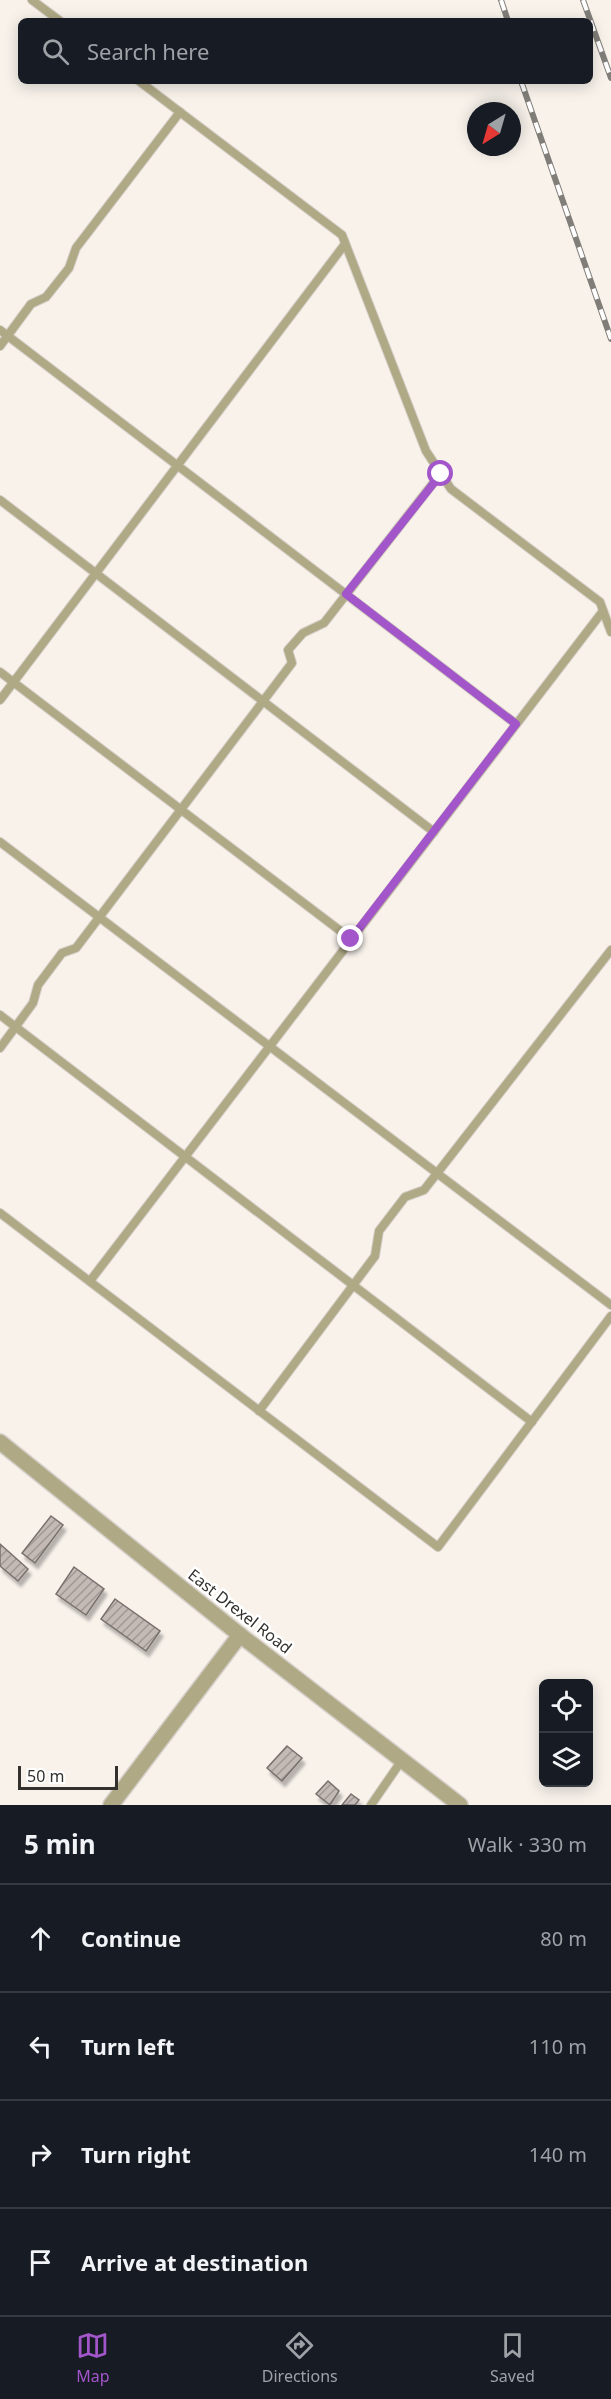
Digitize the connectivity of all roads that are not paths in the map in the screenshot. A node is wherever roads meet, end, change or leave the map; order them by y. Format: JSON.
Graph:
{"nodes":[{"id":1,"x":32,"y":0,"type":"edge"},
{"id":2,"x":56,"y":18,"type":"edge"},
{"id":3,"x":143,"y":84,"type":"edge"},
{"id":4,"x":180,"y":112,"type":"junction"},
{"id":5,"x":345,"y":244,"type":"junction"},
{"id":6,"x":0,"y":330,"type":"edge"},
{"id":7,"x":7,"y":336,"type":"junction"},
{"id":8,"x":0,"y":346,"type":"edge"},
{"id":9,"x":177,"y":465,"type":"junction"},
{"id":10,"x":441,"y":474,"type":"junction"},
{"id":11,"x":0,"y":500,"type":"edge"},
{"id":12,"x":96,"y":573,"type":"junction"},
{"id":13,"x":346,"y":594,"type":"junction"},
{"id":14,"x":603,"y":611,"type":"junction"},
{"id":15,"x":611,"y":632,"type":"edge"},
{"id":16,"x":0,"y":672,"type":"edge"},
{"id":17,"x":13,"y":682,"type":"junction"},
{"id":18,"x":0,"y":700,"type":"edge"},
{"id":19,"x":262,"y":701,"type":"junction"},
{"id":20,"x":516,"y":724,"type":"junction"},
{"id":21,"x":181,"y":810,"type":"junction"},
{"id":22,"x":434,"y":832,"type":"junction"},
{"id":23,"x":0,"y":842,"type":"edge"},
{"id":24,"x":99,"y":917,"type":"junction"},
{"id":25,"x":351,"y":939,"type":"junction"},
{"id":26,"x":611,"y":950,"type":"edge"},
{"id":27,"x":0,"y":1015,"type":"edge"},
{"id":28,"x":16,"y":1027,"type":"junction"},
{"id":29,"x":269,"y":1046,"type":"junction"},
{"id":30,"x":0,"y":1048,"type":"edge"},
{"id":31,"x":185,"y":1156,"type":"junction"},
{"id":32,"x":437,"y":1173,"type":"junction"},
{"id":33,"x":0,"y":1213,"type":"edge"},
{"id":34,"x":90,"y":1281,"type":"junction"},
{"id":35,"x":354,"y":1285,"type":"junction"},
{"id":36,"x":611,"y":1305,"type":"edge"},
{"id":37,"x":611,"y":1316,"type":"edge"},
{"id":38,"x":259,"y":1411,"type":"junction"},
{"id":39,"x":532,"y":1422,"type":"junction"},
{"id":40,"x":0,"y":1442,"type":"edge"},
{"id":41,"x":240,"y":1635,"type":"junction"},
{"id":42,"x":402,"y":1760,"type":"junction"},
{"id":43,"x":111,"y":1805,"type":"edge"},
{"id":44,"x":371,"y":1805,"type":"edge"},
{"id":45,"x":460,"y":1805,"type":"edge"}],
"edges":[{"from":1,"to":2,"type":"lane"},
{"from":3,"to":4,"type":"lane"},
{"from":4,"to":5,"type":"lane"},
{"from":4,"to":7,"type":"lane"},
{"from":5,"to":9,"type":"lane"},
{"from":5,"to":10,"type":"lane"},
{"from":6,"to":7,"type":"lane"},
{"from":7,"to":8,"type":"lane"},
{"from":7,"to":9,"type":"lane"},
{"from":9,"to":12,"type":"lane"},
{"from":9,"to":13,"type":"lane"},
{"from":10,"to":13,"type":"lane"},
{"from":10,"to":14,"type":"lane"},
{"from":11,"to":12,"type":"lane"},
{"from":12,"to":17,"type":"lane"},
{"from":12,"to":19,"type":"lane"},
{"from":13,"to":19,"type":"lane"},
{"from":13,"to":20,"type":"lane"},
{"from":14,"to":15,"type":"lane"},
{"from":14,"to":20,"type":"lane"},
{"from":16,"to":17,"type":"lane"},
{"from":17,"to":18,"type":"lane"},
{"from":17,"to":21,"type":"lane"},
{"from":19,"to":21,"type":"lane"},
{"from":19,"to":22,"type":"lane"},
{"from":20,"to":22,"type":"lane"},
{"from":21,"to":24,"type":"lane"},
{"from":21,"to":25,"type":"lane"},
{"from":22,"to":25,"type":"lane"},
{"from":23,"to":24,"type":"lane"},
{"from":24,"to":28,"type":"lane"},
{"from":24,"to":29,"type":"lane"},
{"from":25,"to":29,"type":"lane"},
{"from":26,"to":32,"type":"lane"},
{"from":27,"to":28,"type":"lane"},
{"from":28,"to":30,"type":"lane"},
{"from":28,"to":31,"type":"lane"},
{"from":29,"to":31,"type":"lane"},
{"from":29,"to":32,"type":"lane"},
{"from":31,"to":34,"type":"lane"},
{"from":31,"to":35,"type":"lane"},
{"from":32,"to":35,"type":"lane"},
{"from":32,"to":36,"type":"lane"},
{"from":33,"to":34,"type":"lane"},
{"from":34,"to":38,"type":"lane"},
{"from":35,"to":38,"type":"lane"},
{"from":35,"to":39,"type":"lane"},
{"from":37,"to":39,"type":"lane"},
{"from":38,"to":39,"type":"lane"},
{"from":40,"to":41,"type":"street","name":"East Drexel Road"},
{"from":41,"to":42,"type":"street","name":"East Drexel Road"},
{"from":41,"to":43,"type":"street"},
{"from":42,"to":44,"type":"lane"},
{"from":42,"to":45,"type":"street","name":"East Drexel Road"}]}
